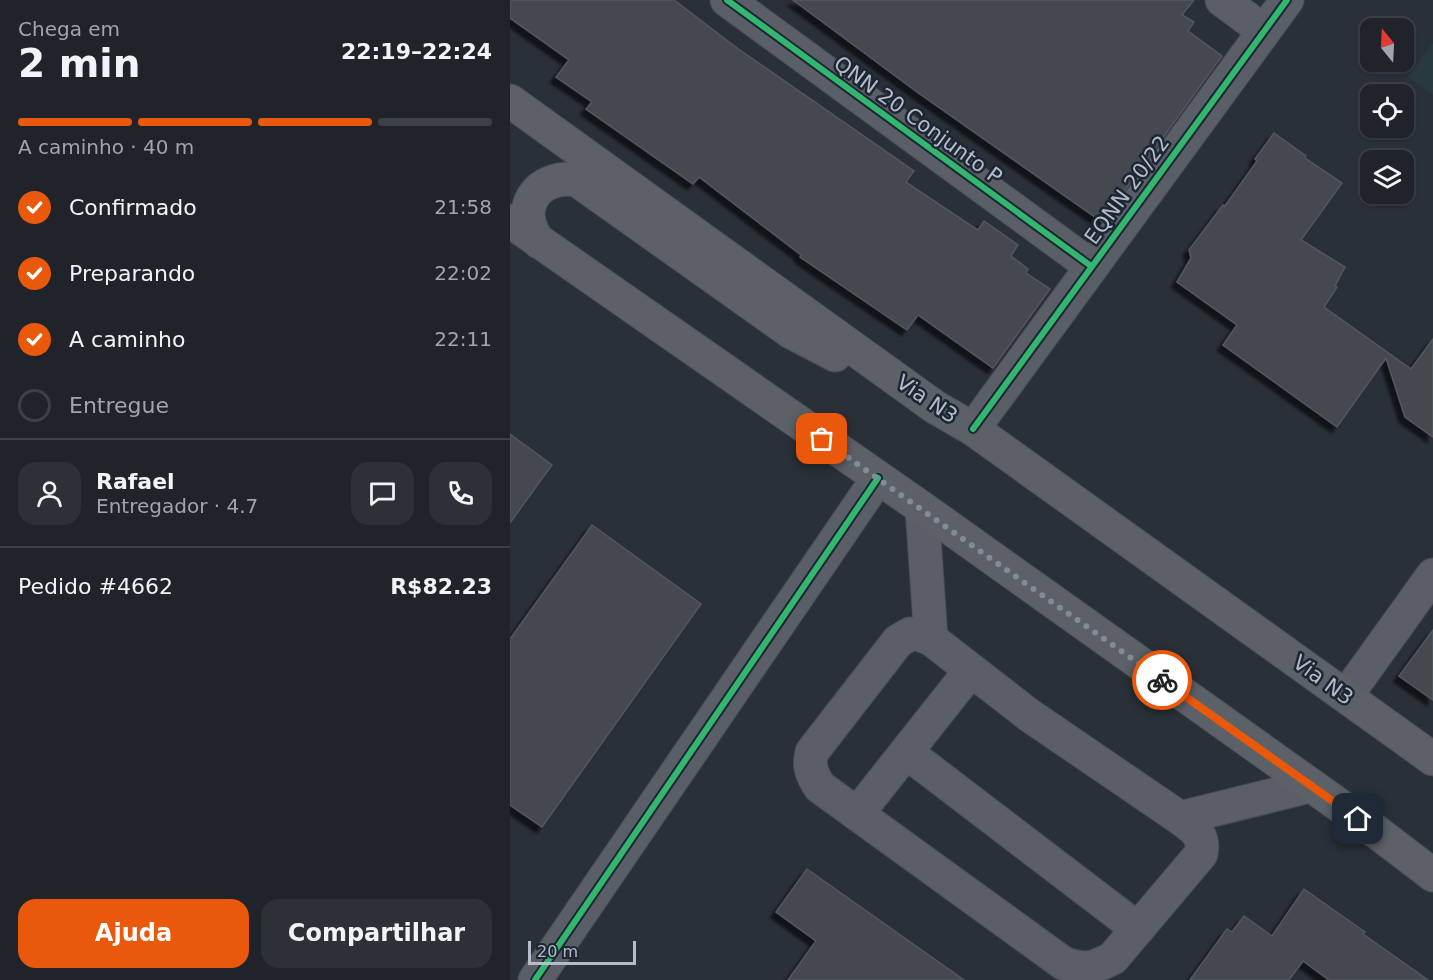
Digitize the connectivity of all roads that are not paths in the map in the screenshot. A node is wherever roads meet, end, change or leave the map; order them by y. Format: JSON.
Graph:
{"nodes":[{"id":1,"x":727,"y":0,"type":"edge"},
{"id":2,"x":1222,"y":0,"type":"edge"},
{"id":3,"x":1287,"y":0,"type":"edge"},
{"id":4,"x":1264,"y":31,"type":"junction"},
{"id":5,"x":510,"y":101,"type":"edge"},
{"id":6,"x":510,"y":107,"type":"edge"},
{"id":7,"x":510,"y":131,"type":"edge"},
{"id":8,"x":510,"y":221,"type":"edge"},
{"id":9,"x":539,"y":242,"type":"junction"},
{"id":10,"x":1091,"y":266,"type":"junction"},
{"id":11,"x":935,"y":407,"type":"junction"},
{"id":12,"x":973,"y":429,"type":"junction"},
{"id":13,"x":878,"y":478,"type":"junction"},
{"id":14,"x":922,"y":508,"type":"junction"},
{"id":15,"x":1433,"y":575,"type":"edge"},
{"id":16,"x":931,"y":639,"type":"junction"},
{"id":17,"x":971,"y":670,"type":"junction"},
{"id":18,"x":1346,"y":696,"type":"junction"},
{"id":19,"x":906,"y":752,"type":"junction"},
{"id":20,"x":1433,"y":759,"type":"edge"},
{"id":21,"x":1310,"y":786,"type":"junction"},
{"id":22,"x":857,"y":814,"type":"junction"},
{"id":23,"x":1188,"y":824,"type":"junction"},
{"id":24,"x":1433,"y":875,"type":"edge"},
{"id":25,"x":1138,"y":929,"type":"junction"},
{"id":26,"x":535,"y":980,"type":"edge"}],
"edges":[{"from":1,"to":10,"type":"street","name":"QNN 20 Conjunto P"},
{"from":2,"to":4,"type":"street"},
{"from":3,"to":4,"type":"street","name":"EQNN 20/22"},
{"from":4,"to":10,"type":"street","name":"EQNN 20/22"},
{"from":5,"to":11,"type":"main road","name":"Via N3"},
{"from":6,"to":7,"type":"main road"},
{"from":8,"to":9,"type":"main road"},
{"from":9,"to":11,"type":"main road"},
{"from":9,"to":13,"type":"main road"},
{"from":10,"to":12,"type":"street","name":"EQNN 20/22"},
{"from":11,"to":12,"type":"main road","name":"Via N3"},
{"from":12,"to":18,"type":"main road","name":"Via N3"},
{"from":13,"to":14,"type":"main road"},
{"from":13,"to":26,"type":"street"},
{"from":14,"to":16,"type":"street"},
{"from":14,"to":21,"type":"main road"},
{"from":15,"to":18,"type":"street"},
{"from":16,"to":17,"type":"street"},
{"from":16,"to":22,"type":"street"},
{"from":17,"to":19,"type":"street"},
{"from":17,"to":23,"type":"street"},
{"from":18,"to":20,"type":"main road","name":"Via N3"},
{"from":19,"to":22,"type":"street"},
{"from":19,"to":25,"type":"street"},
{"from":21,"to":23,"type":"street"},
{"from":21,"to":24,"type":"main road"},
{"from":22,"to":25,"type":"street"},
{"from":23,"to":25,"type":"street"}]}
